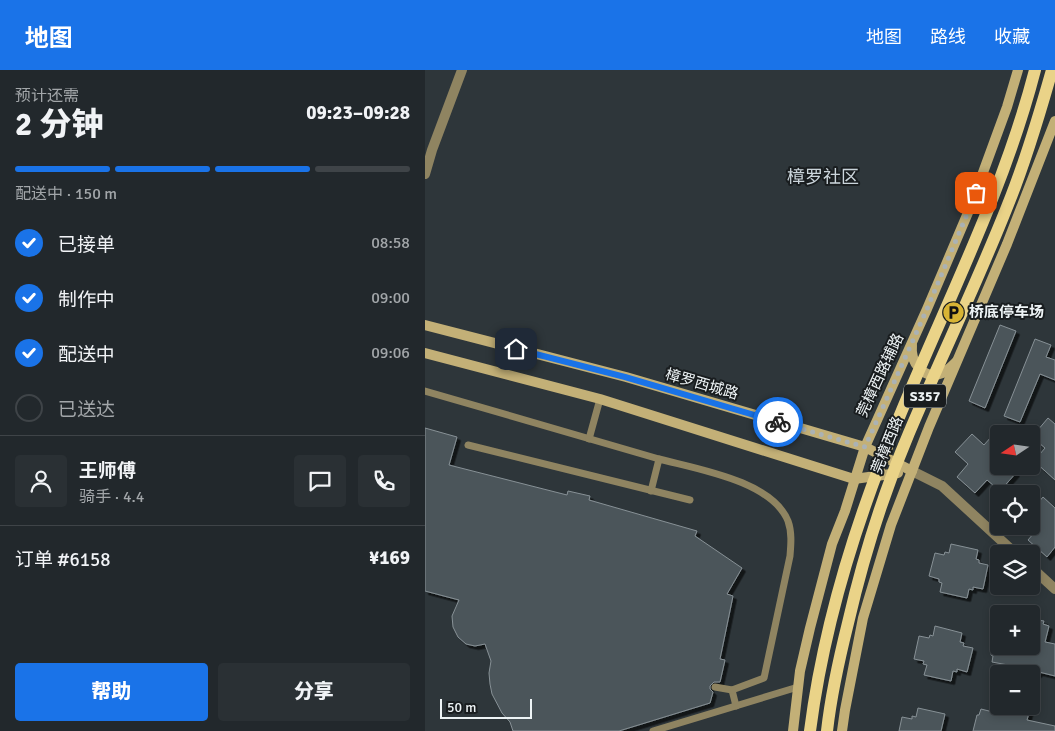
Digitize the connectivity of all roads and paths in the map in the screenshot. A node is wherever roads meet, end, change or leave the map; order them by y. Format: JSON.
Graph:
{"nodes":[{"id":1,"x":463,"y":70,"type":"edge"},
{"id":2,"x":1018,"y":70,"type":"edge"},
{"id":3,"x":1035,"y":70,"type":"edge"},
{"id":4,"x":1052,"y":70,"type":"edge"},
{"id":5,"x":1055,"y":121,"type":"edge"},
{"id":6,"x":425,"y":174,"type":"edge"},
{"id":7,"x":425,"y":325,"type":"edge"},
{"id":8,"x":912,"y":342,"type":"junction"},
{"id":9,"x":425,"y":353,"type":"edge"},
{"id":10,"x":957,"y":361,"type":"junction"},
{"id":11,"x":425,"y":391,"type":"edge"},
{"id":12,"x":599,"y":399,"type":"junction"},
{"id":13,"x":589,"y":438,"type":"junction"},
{"id":14,"x":468,"y":445,"type":"dead end"},
{"id":15,"x":865,"y":447,"type":"junction"},
{"id":16,"x":659,"y":459,"type":"junction"},
{"id":17,"x":912,"y":471,"type":"junction"},
{"id":18,"x":854,"y":479,"type":"junction"},
{"id":19,"x":651,"y":491,"type":"junction"},
{"id":20,"x":690,"y":500,"type":"dead end"},
{"id":21,"x":1006,"y":545,"type":"edge"},
{"id":22,"x":1040,"y":575,"type":"edge"},
{"id":23,"x":1055,"y":589,"type":"edge"},
{"id":24,"x":715,"y":687,"type":"dead end"},
{"id":25,"x":798,"y":687,"type":"junction"},
{"id":26,"x":732,"y":690,"type":"junction"},
{"id":27,"x":736,"y":706,"type":"junction"},
{"id":28,"x":653,"y":731,"type":"edge"},
{"id":29,"x":793,"y":731,"type":"edge"},
{"id":30,"x":810,"y":731,"type":"edge"},
{"id":31,"x":827,"y":731,"type":"edge"},
{"id":32,"x":842,"y":731,"type":"edge"}],
"edges":[{"from":1,"to":6,"type":"street"},
{"from":2,"to":8,"type":"main road","name":"莞樟西路辅路"},
{"from":3,"to":30,"type":"main road","name":"莞樟西路","number":"S357","bridge":true},
{"from":4,"to":31,"type":"main road","name":"莞樟西路","number":"S357","bridge":true},
{"from":5,"to":10,"type":"main road"},
{"from":7,"to":15,"type":"main road","name":"樟罗西城路"},
{"from":8,"to":10,"type":"main road"},
{"from":8,"to":15,"type":"main road","name":"莞樟西路辅路"},
{"from":9,"to":12,"type":"main road"},
{"from":10,"to":17,"type":"main road"},
{"from":11,"to":13,"type":"lane"},
{"from":12,"to":13,"type":"lane"},
{"from":12,"to":18,"type":"main road"},
{"from":13,"to":16,"type":"lane"},
{"from":14,"to":19,"type":"lane"},
{"from":15,"to":17,"type":"main road","name":"樟罗西城路"},
{"from":15,"to":18,"type":"main road","name":"莞樟西路辅路"},
{"from":16,"to":19,"type":"lane"},
{"from":16,"to":26,"type":"lane"},
{"from":17,"to":18,"type":"main road"},
{"from":17,"to":21,"type":"street"},
{"from":17,"to":32,"type":"main road"},
{"from":18,"to":25,"type":"main road","name":"莞樟西路辅路"},
{"from":19,"to":20,"type":"lane"},
{"from":22,"to":23,"type":"street"},
{"from":24,"to":26,"type":"lane"},
{"from":25,"to":27,"type":"lane"},
{"from":25,"to":29,"type":"main road","name":"莞樟西路辅路"},
{"from":26,"to":27,"type":"lane"},
{"from":27,"to":28,"type":"lane"}]}
